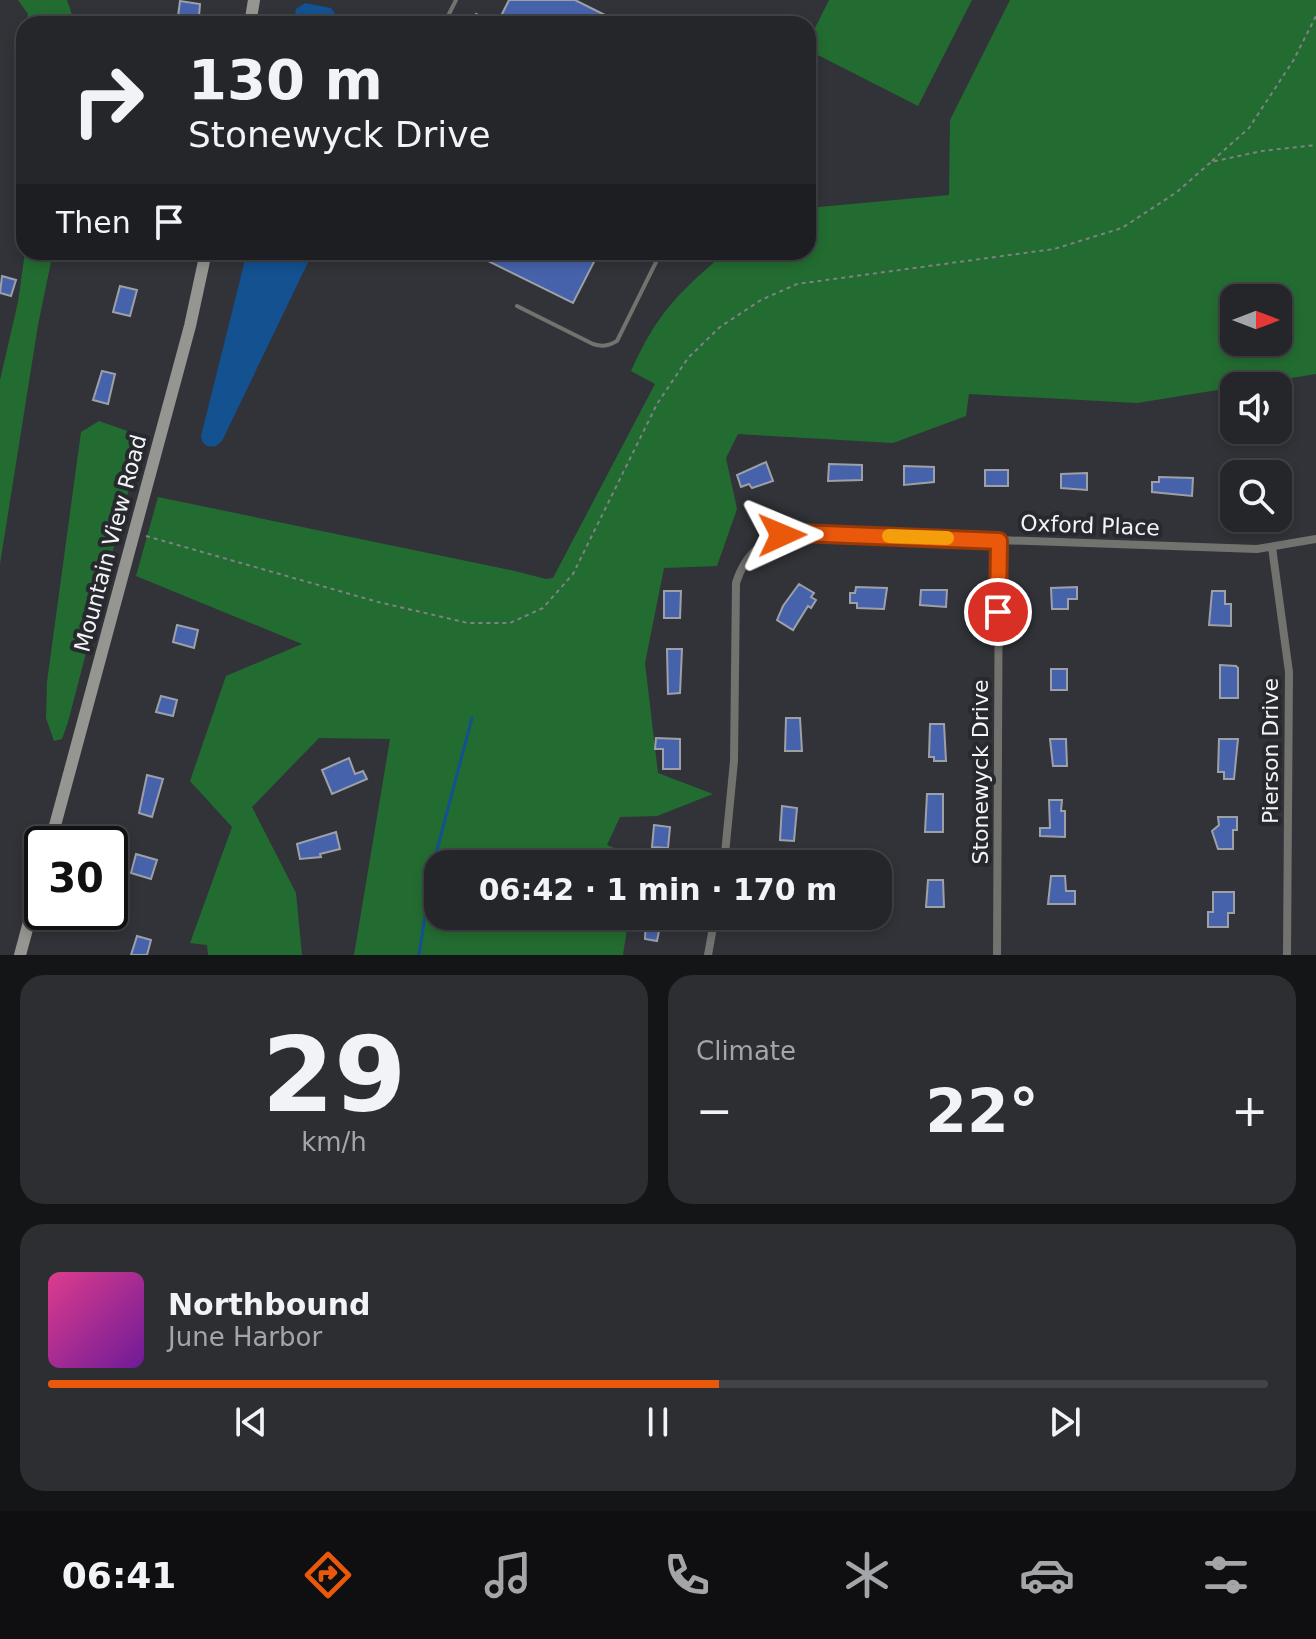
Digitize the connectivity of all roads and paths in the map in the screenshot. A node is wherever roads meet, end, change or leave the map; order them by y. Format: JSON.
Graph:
{"nodes":[{"id":1,"x":1316,"y":16,"type":"edge"},
{"id":2,"x":1316,"y":145,"type":"edge"},
{"id":3,"x":1211,"y":162,"type":"junction"},
{"id":4,"x":204,"y":260,"type":"edge"},
{"id":5,"x":657,"y":260,"type":"edge"},
{"id":6,"x":517,"y":306,"type":"dead end"},
{"id":7,"x":133,"y":533,"type":"junction"},
{"id":8,"x":1316,"y":539,"type":"edge"},
{"id":9,"x":999,"y":541,"type":"junction"},
{"id":10,"x":1272,"y":547,"type":"junction"},
{"id":11,"x":55,"y":826,"type":"edge"},
{"id":12,"x":725,"y":850,"type":"edge"},
{"id":13,"x":27,"y":930,"type":"edge"},
{"id":14,"x":712,"y":930,"type":"edge"},
{"id":15,"x":20,"y":955,"type":"edge"},
{"id":16,"x":708,"y":955,"type":"edge"},
{"id":17,"x":997,"y":955,"type":"edge"},
{"id":18,"x":1287,"y":955,"type":"edge"}],
"edges":[{"from":1,"to":3,"type":"path"},
{"from":2,"to":3,"type":"path"},
{"from":3,"to":7,"type":"path"},
{"from":4,"to":7,"type":"street","name":"Mountain View Road"},
{"from":5,"to":6,"type":"lane"},
{"from":7,"to":11,"type":"street","name":"Mountain View Road"},
{"from":8,"to":10,"type":"street","name":"Oxford Place"},
{"from":9,"to":10,"type":"street","name":"Oxford Place"},
{"from":9,"to":12,"type":"street","name":"Oxford Place"},
{"from":9,"to":17,"type":"street","name":"Stonewyck Drive"},
{"from":10,"to":18,"type":"street","name":"Pierson Drive"},
{"from":13,"to":15,"type":"street"},
{"from":14,"to":16,"type":"street"}]}
